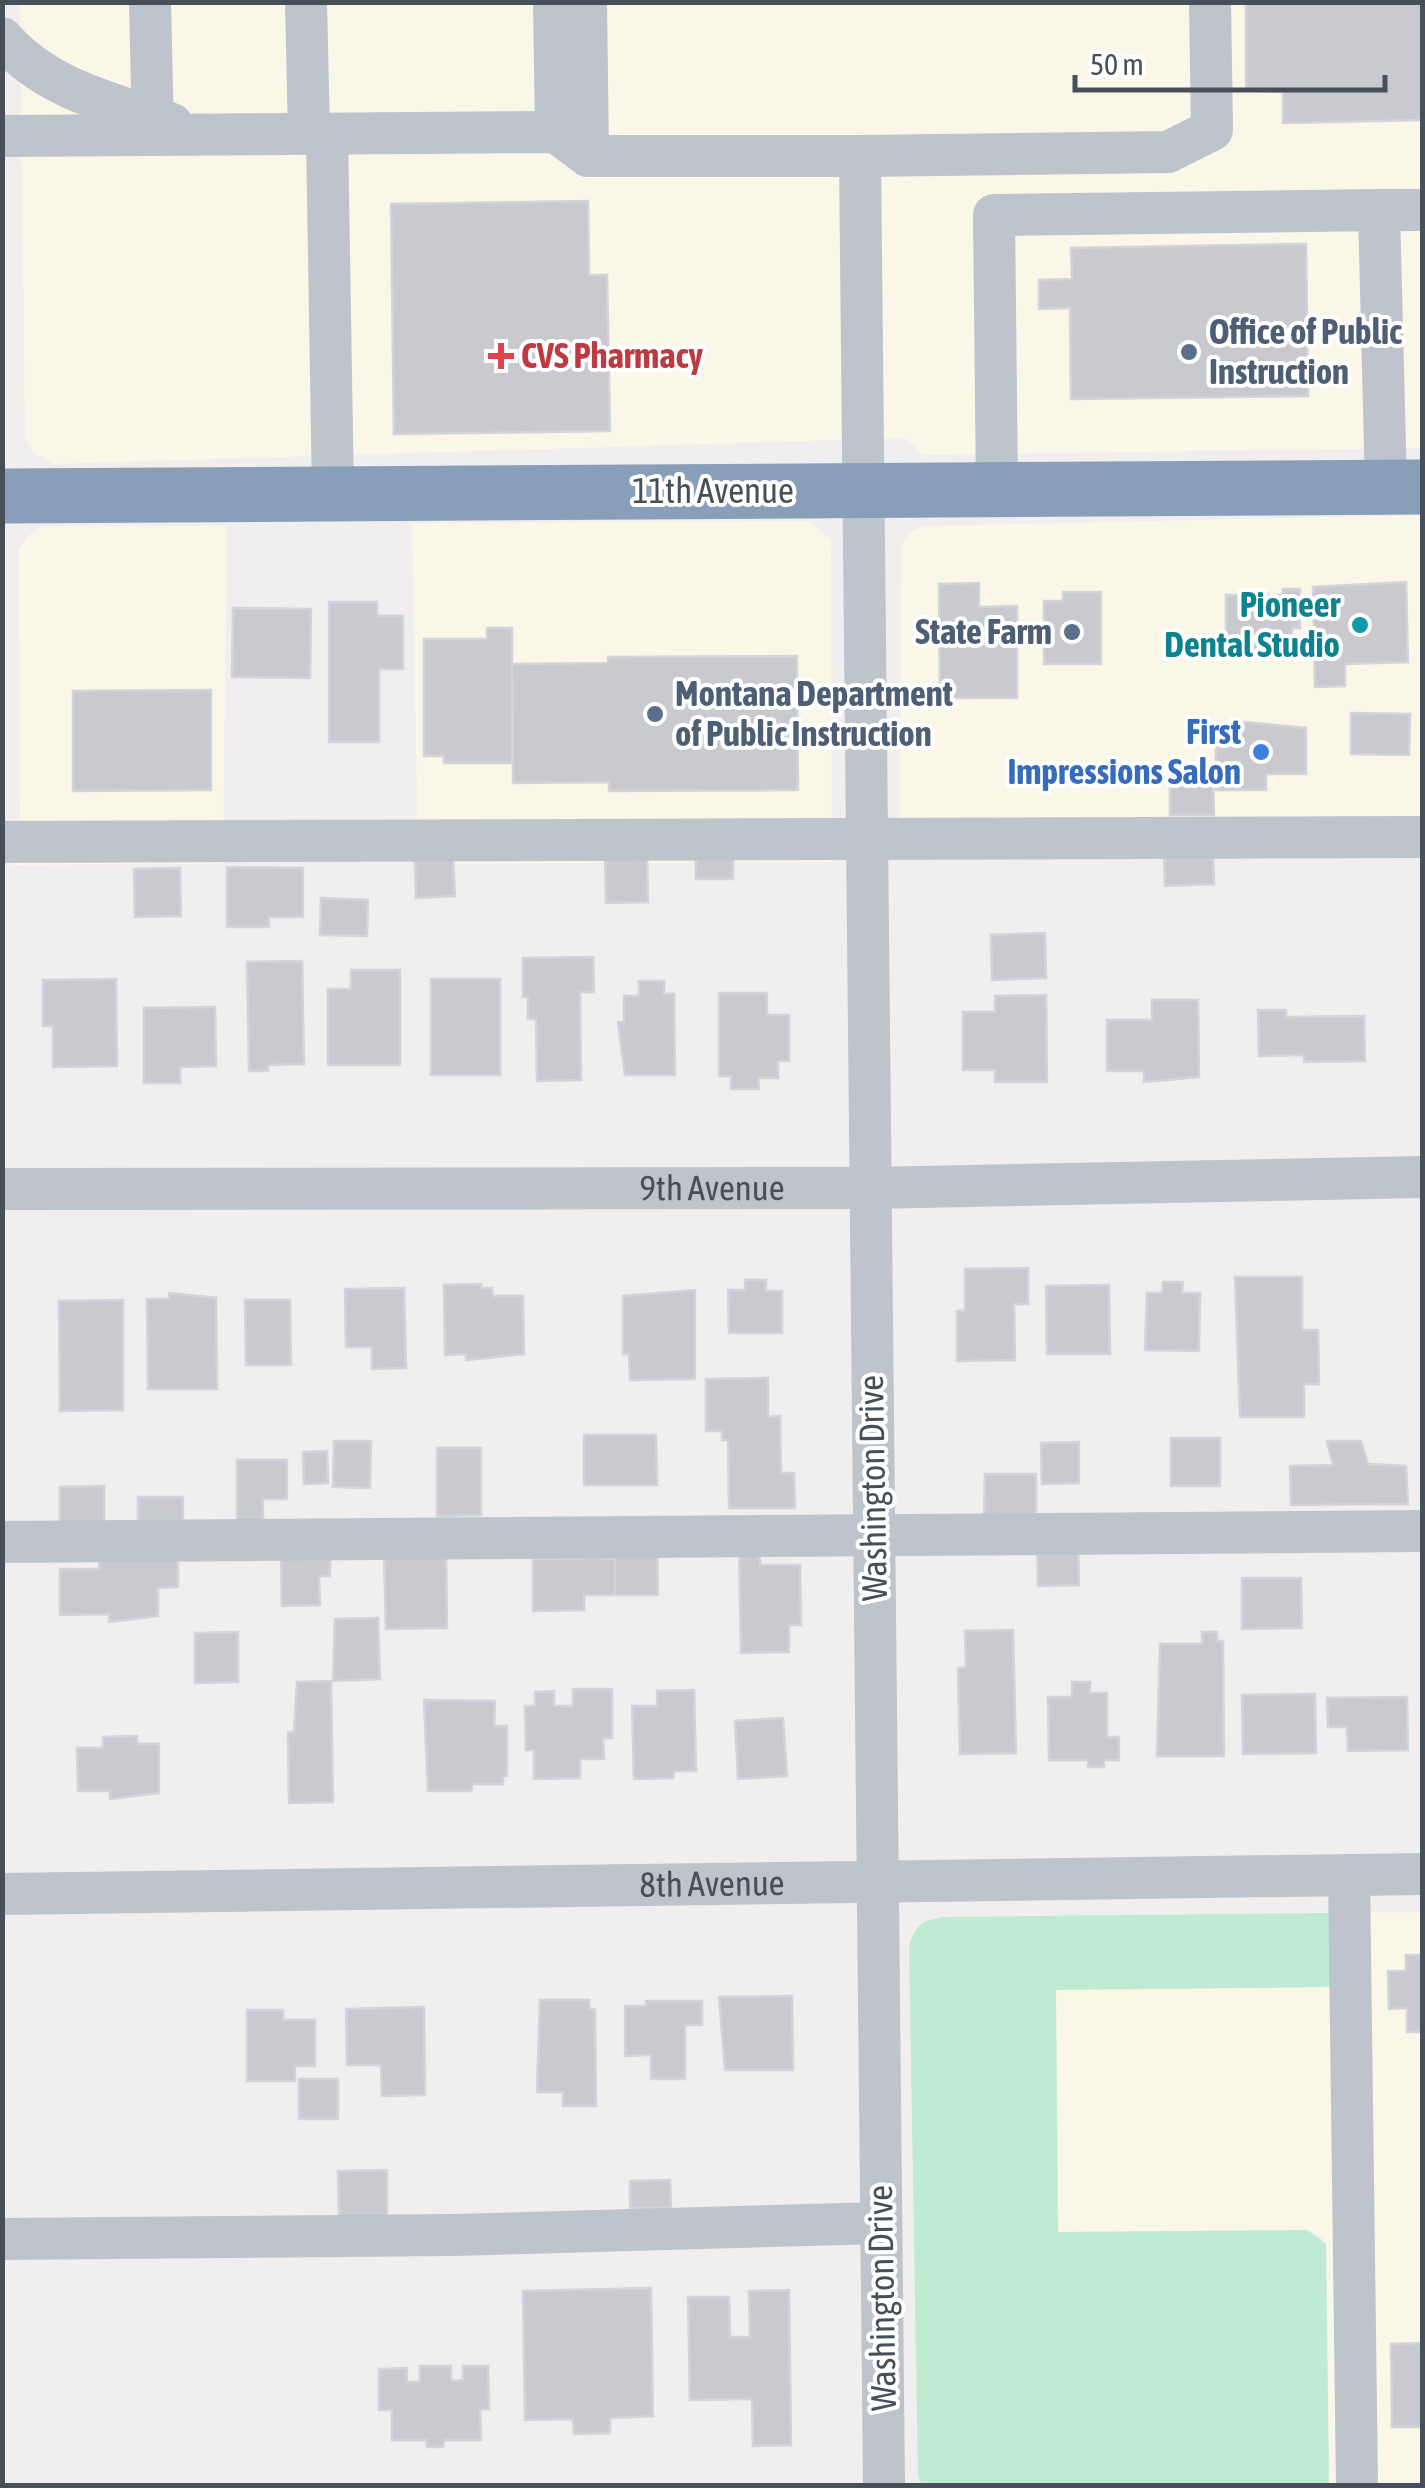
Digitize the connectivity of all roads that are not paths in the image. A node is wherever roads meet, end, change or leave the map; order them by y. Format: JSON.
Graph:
{"nodes":[{"id":1,"x":150,"y":2,"type":"edge"},
{"id":2,"x":306,"y":2,"type":"edge"},
{"id":3,"x":554,"y":2,"type":"edge"},
{"id":4,"x":586,"y":2,"type":"edge"},
{"id":5,"x":1210,"y":2,"type":"edge"},
{"id":6,"x":2,"y":38,"type":"edge"},
{"id":7,"x":152,"y":126,"type":"junction"},
{"id":8,"x":318,"y":134,"type":"junction"},
{"id":9,"x":2,"y":136,"type":"edge"},
{"id":10,"x":572,"y":144,"type":"junction"},
{"id":11,"x":860,"y":156,"type":"junction"},
{"id":12,"x":1379,"y":210,"type":"junction"},
{"id":13,"x":1422,"y":210,"type":"edge"},
{"id":14,"x":1404,"y":486,"type":"edge"},
{"id":15,"x":997,"y":491,"type":"junction"},
{"id":16,"x":863,"y":492,"type":"junction"},
{"id":17,"x":333,"y":494,"type":"junction"},
{"id":18,"x":2,"y":496,"type":"edge"},
{"id":19,"x":867,"y":837,"type":"junction"},
{"id":20,"x":1422,"y":837,"type":"edge"},
{"id":21,"x":2,"y":842,"type":"edge"},
{"id":22,"x":1422,"y":1177,"type":"edge"},
{"id":23,"x":870,"y":1188,"type":"junction"},
{"id":24,"x":2,"y":1189,"type":"edge"},
{"id":25,"x":1422,"y":1531,"type":"edge"},
{"id":26,"x":874,"y":1536,"type":"junction"},
{"id":27,"x":2,"y":1542,"type":"edge"},
{"id":28,"x":1350,"y":1874,"type":"junction"},
{"id":29,"x":1422,"y":1874,"type":"edge"},
{"id":30,"x":878,"y":1879,"type":"junction"},
{"id":31,"x":2,"y":1894,"type":"edge"},
{"id":32,"x":882,"y":2223,"type":"junction"},
{"id":33,"x":2,"y":2240,"type":"edge"},
{"id":34,"x":884,"y":2486,"type":"edge"},
{"id":35,"x":1357,"y":2486,"type":"edge"}],
"edges":[{"from":1,"to":7,"type":"street"},
{"from":2,"to":8,"type":"street"},
{"from":3,"to":10,"type":"street"},
{"from":4,"to":10,"type":"street"},
{"from":5,"to":11,"type":"street"},
{"from":6,"to":7,"type":"street"},
{"from":7,"to":8,"type":"street"},
{"from":7,"to":9,"type":"street"},
{"from":8,"to":10,"type":"street"},
{"from":8,"to":17,"type":"street"},
{"from":10,"to":11,"type":"street"},
{"from":11,"to":16,"type":"street","name":"Washington Drive"},
{"from":12,"to":13,"type":"street"},
{"from":12,"to":14,"type":"street"},
{"from":12,"to":15,"type":"street"},
{"from":14,"to":15,"type":"highway","name":"11th Avenue"},
{"from":15,"to":16,"type":"highway","name":"11th Avenue"},
{"from":16,"to":17,"type":"highway","name":"11th Avenue"},
{"from":16,"to":19,"type":"street","name":"Washington Drive"},
{"from":17,"to":18,"type":"highway","name":"11th Avenue"},
{"from":19,"to":20,"type":"street"},
{"from":19,"to":21,"type":"street"},
{"from":19,"to":23,"type":"street","name":"Washington Drive"},
{"from":22,"to":23,"type":"street","name":"9th Avenue"},
{"from":23,"to":24,"type":"street","name":"9th Avenue"},
{"from":23,"to":26,"type":"street","name":"Washington Drive"},
{"from":25,"to":26,"type":"street"},
{"from":26,"to":27,"type":"street"},
{"from":26,"to":30,"type":"street","name":"Washington Drive"},
{"from":28,"to":29,"type":"street","name":"8th Avenue"},
{"from":28,"to":30,"type":"street","name":"8th Avenue"},
{"from":28,"to":35,"type":"street"},
{"from":30,"to":31,"type":"street","name":"8th Avenue"},
{"from":30,"to":32,"type":"street","name":"Washington Drive"},
{"from":32,"to":33,"type":"street"},
{"from":32,"to":34,"type":"street","name":"Washington Drive"}]}
